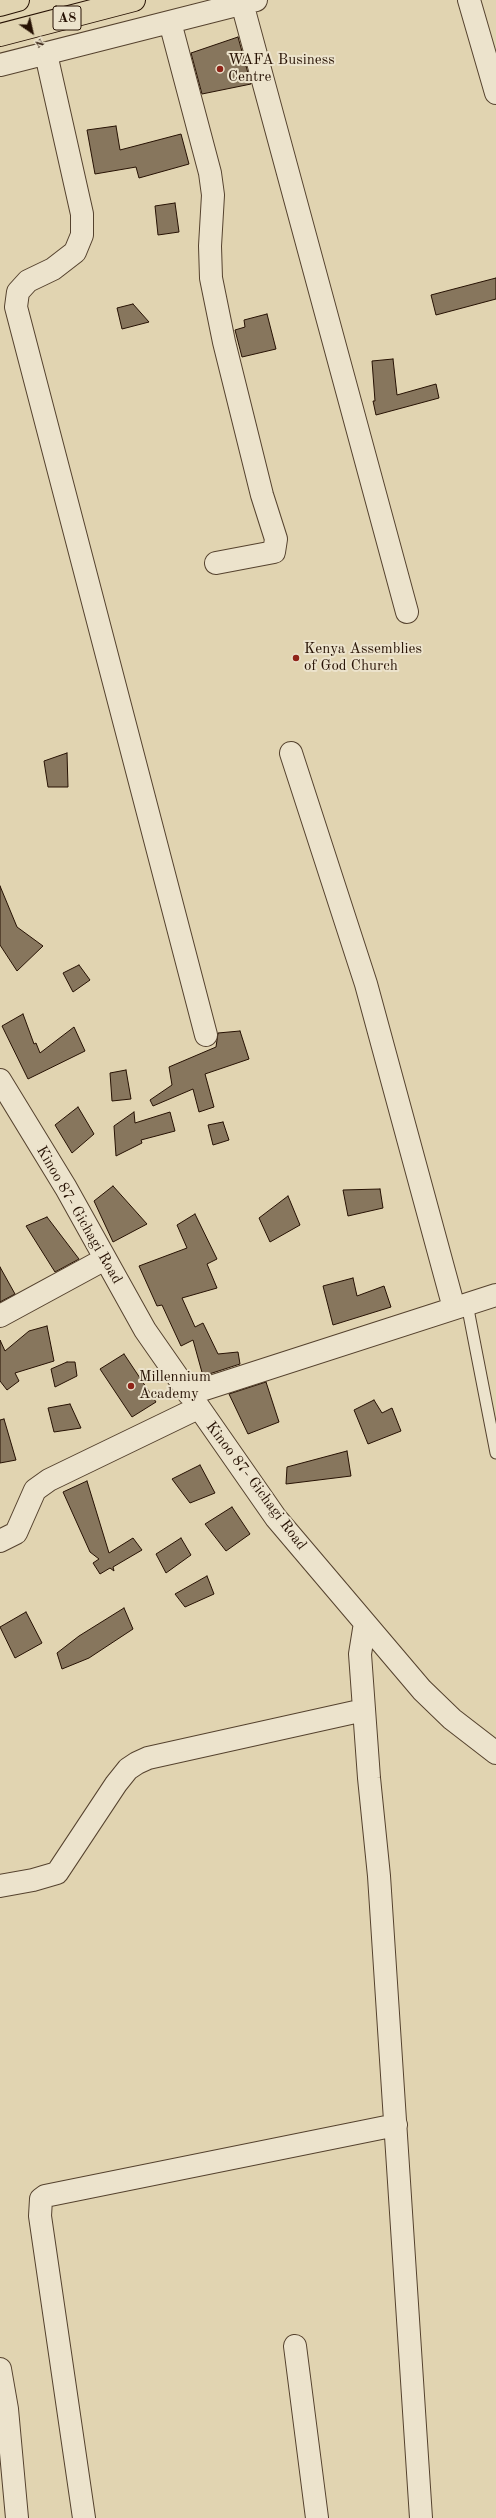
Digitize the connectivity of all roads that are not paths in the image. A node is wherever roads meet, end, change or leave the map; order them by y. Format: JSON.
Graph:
{"nodes":[{"id":1,"x":18,"y":0,"type":"edge"},
{"id":2,"x":134,"y":0,"type":"edge"},
{"id":3,"x":468,"y":0,"type":"edge"},
{"id":4,"x":249,"y":2,"type":"edge"},
{"id":5,"x":0,"y":5,"type":"edge"},
{"id":6,"x":60,"y":20,"type":"junction"},
{"id":7,"x":170,"y":22,"type":"junction"},
{"id":8,"x":0,"y":35,"type":"edge"},
{"id":9,"x":70,"y":47,"type":"junction"},
{"id":10,"x":46,"y":54,"type":"junction"},
{"id":11,"x":0,"y":65,"type":"edge"},
{"id":12,"x":496,"y":93,"type":"edge"},
{"id":13,"x":216,"y":564,"type":"dead end"},
{"id":14,"x":406,"y":612,"type":"dead end"},
{"id":15,"x":291,"y":753,"type":"dead end"},
{"id":16,"x":206,"y":1035,"type":"dead end"},
{"id":17,"x":0,"y":1080,"type":"edge"},
{"id":18,"x":105,"y":1259,"type":"junction"},
{"id":19,"x":496,"y":1295,"type":"edge"},
{"id":20,"x":460,"y":1306,"type":"junction"},
{"id":21,"x":0,"y":1316,"type":"edge"},
{"id":22,"x":194,"y":1401,"type":"junction"},
{"id":23,"x":496,"y":1453,"type":"edge"},
{"id":24,"x":0,"y":1542,"type":"edge"},
{"id":25,"x":365,"y":1623,"type":"junction"},
{"id":26,"x":364,"y":1710,"type":"junction"},
{"id":27,"x":496,"y":1753,"type":"edge"},
{"id":28,"x":0,"y":1886,"type":"edge"},
{"id":29,"x":396,"y":2125,"type":"junction"},
{"id":30,"x":295,"y":2346,"type":"dead end"},
{"id":31,"x":0,"y":2369,"type":"edge"},
{"id":32,"x":17,"y":2518,"type":"edge"},
{"id":33,"x":84,"y":2518,"type":"edge"},
{"id":34,"x":317,"y":2518,"type":"edge"},
{"id":35,"x":421,"y":2518,"type":"edge"}],
"edges":[{"from":1,"to":5,"type":"highway"},
{"from":2,"to":6,"type":"highway","number":"A8"},
{"from":3,"to":12,"type":"street"},
{"from":4,"to":7,"type":"street"},
{"from":4,"to":14,"type":"street"},
{"from":6,"to":8,"type":"highway","number":"A8"},
{"from":6,"to":9,"type":"street"},
{"from":7,"to":9,"type":"street"},
{"from":7,"to":13,"type":"street"},
{"from":9,"to":10,"type":"street"},
{"from":10,"to":11,"type":"street"},
{"from":10,"to":16,"type":"street"},
{"from":15,"to":20,"type":"street"},
{"from":17,"to":18,"type":"street","name":"Kinoo 87- Gichagi Road"},
{"from":18,"to":21,"type":"street"},
{"from":18,"to":22,"type":"street","name":"Kinoo 87- Gichagi Road"},
{"from":19,"to":20,"type":"street"},
{"from":20,"to":22,"type":"street"},
{"from":20,"to":23,"type":"lane"},
{"from":22,"to":24,"type":"street"},
{"from":22,"to":25,"type":"street","name":"Kinoo 87- Gichagi Road"},
{"from":25,"to":26,"type":"street"},
{"from":25,"to":27,"type":"street","name":"Kinoo 87- Gichagi Road"},
{"from":26,"to":28,"type":"street"},
{"from":26,"to":29,"type":"street"},
{"from":29,"to":33,"type":"street"},
{"from":29,"to":35,"type":"street"},
{"from":30,"to":34,"type":"street"},
{"from":31,"to":32,"type":"street"}]}
